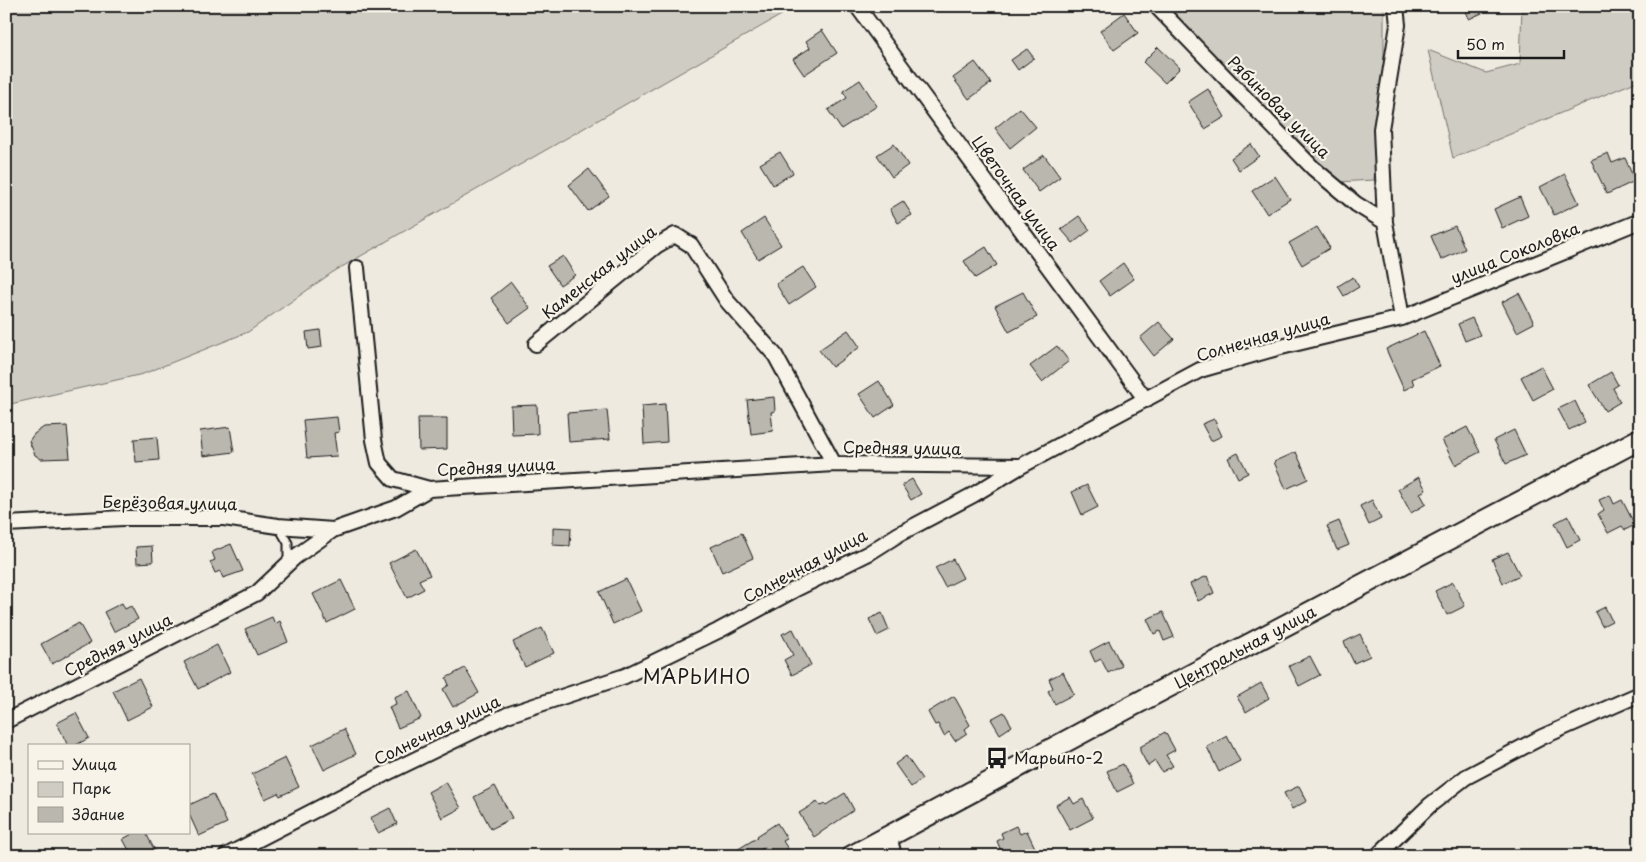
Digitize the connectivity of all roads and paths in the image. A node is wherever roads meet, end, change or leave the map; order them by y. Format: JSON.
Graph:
{"nodes":[{"id":1,"x":857,"y":6,"type":"edge"},
{"id":2,"x":1156,"y":6,"type":"edge"},
{"id":3,"x":1396,"y":6,"type":"edge"},
{"id":4,"x":1640,"y":220,"type":"edge"},
{"id":5,"x":1385,"y":222,"type":"junction"},
{"id":6,"x":357,"y":268,"type":"dead end"},
{"id":7,"x":1402,"y":318,"type":"junction"},
{"id":8,"x":536,"y":344,"type":"dead end"},
{"id":9,"x":1146,"y":400,"type":"junction"},
{"id":10,"x":1640,"y":439,"type":"edge"},
{"id":11,"x":834,"y":464,"type":"junction"},
{"id":12,"x":1021,"y":466,"type":"junction"},
{"id":13,"x":429,"y":489,"type":"junction"},
{"id":14,"x":6,"y":524,"type":"edge"},
{"id":15,"x":278,"y":526,"type":"junction"},
{"id":16,"x":333,"y":530,"type":"junction"},
{"id":17,"x":288,"y":564,"type":"junction"},
{"id":18,"x":1640,"y":694,"type":"edge"},
{"id":19,"x":6,"y":721,"type":"edge"},
{"id":20,"x":889,"y":836,"type":"junction"},
{"id":21,"x":226,"y":856,"type":"edge"},
{"id":22,"x":852,"y":856,"type":"edge"},
{"id":23,"x":894,"y":856,"type":"edge"},
{"id":24,"x":1377,"y":856,"type":"edge"}],
"edges":[{"from":1,"to":9,"type":"street","name":"Цветочная улица"},
{"from":2,"to":5,"type":"street","name":"Рябиновая улица"},
{"from":3,"to":5,"type":"street"},
{"from":4,"to":7,"type":"street","name":"улица Соколовка"},
{"from":5,"to":7,"type":"street"},
{"from":6,"to":13,"type":"street"},
{"from":7,"to":9,"type":"street","name":"Солнечная улица"},
{"from":8,"to":11,"type":"street","name":"Каменская улица"},
{"from":9,"to":12,"type":"street","name":"Солнечная улица"},
{"from":10,"to":20,"type":"main road","name":"Центральная улица"},
{"from":11,"to":12,"type":"street","name":"Средняя улица"},
{"from":11,"to":13,"type":"street","name":"Средняя улица"},
{"from":12,"to":21,"type":"street","name":"Солнечная улица"},
{"from":13,"to":16,"type":"street","name":"Средняя улица"},
{"from":14,"to":15,"type":"street","name":"Берёзовая улица"},
{"from":15,"to":16,"type":"street","name":"Берёзовая улица"},
{"from":15,"to":17,"type":"lane"},
{"from":16,"to":17,"type":"street","name":"Средняя улица"},
{"from":17,"to":19,"type":"street","name":"Средняя улица"},
{"from":18,"to":24,"type":"street"},
{"from":20,"to":22,"type":"main road","name":"Центральная улица"},
{"from":20,"to":23,"type":"street"}]}
